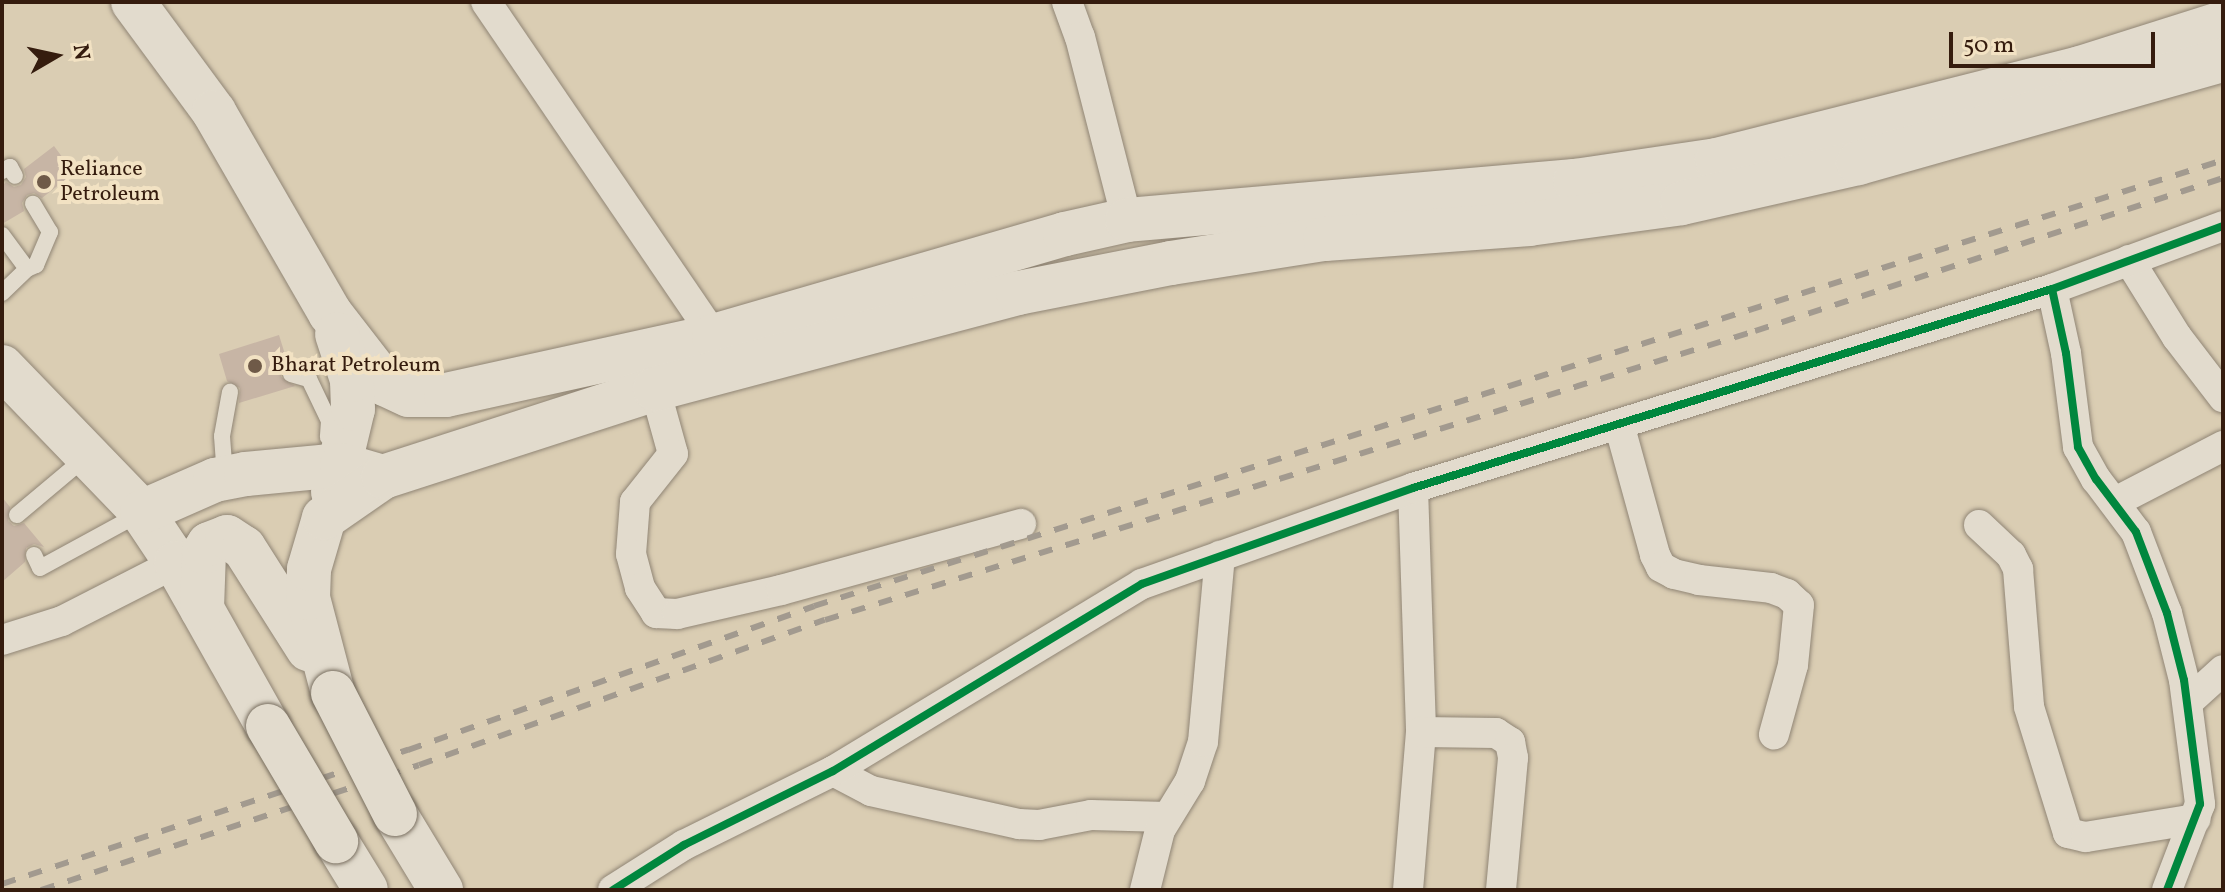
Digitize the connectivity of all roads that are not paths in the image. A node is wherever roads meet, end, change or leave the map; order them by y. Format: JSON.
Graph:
{"nodes":[{"id":1,"x":133,"y":2,"type":"edge"},
{"id":2,"x":486,"y":2,"type":"edge"},
{"id":3,"x":1067,"y":2,"type":"edge"},
{"id":4,"x":2223,"y":23,"type":"edge"},
{"id":5,"x":2223,"y":60,"type":"edge"},
{"id":6,"x":33,"y":204,"type":"dead end"},
{"id":7,"x":1127,"y":220,"type":"junction"},
{"id":8,"x":2223,"y":226,"type":"edge"},
{"id":9,"x":2,"y":235,"type":"edge"},
{"id":10,"x":2129,"y":260,"type":"junction"},
{"id":11,"x":27,"y":269,"type":"junction"},
{"id":12,"x":2052,"y":289,"type":"junction"},
{"id":13,"x":2,"y":293,"type":"edge"},
{"id":14,"x":330,"y":313,"type":"junction"},
{"id":15,"x":714,"y":336,"type":"junction"},
{"id":16,"x":2,"y":367,"type":"edge"},
{"id":17,"x":291,"y":374,"type":"dead end"},
{"id":18,"x":655,"y":389,"type":"junction"},
{"id":19,"x":230,"y":392,"type":"dead end"},
{"id":20,"x":2223,"y":397,"type":"edge"},
{"id":21,"x":1619,"y":424,"type":"junction"},
{"id":22,"x":2223,"y":446,"type":"edge"},
{"id":23,"x":88,"y":455,"type":"junction"},
{"id":24,"x":350,"y":470,"type":"junction"},
{"id":25,"x":225,"y":477,"type":"junction"},
{"id":26,"x":1413,"y":488,"type":"junction"},
{"id":27,"x":2115,"y":502,"type":"junction"},
{"id":28,"x":142,"y":512,"type":"junction"},
{"id":29,"x":17,"y":515,"type":"dead end"},
{"id":30,"x":1021,"y":524,"type":"dead end"},
{"id":31,"x":1979,"y":525,"type":"dead end"},
{"id":32,"x":34,"y":555,"type":"dead end"},
{"id":33,"x":1220,"y":556,"type":"junction"},
{"id":34,"x":176,"y":563,"type":"junction"},
{"id":35,"x":202,"y":609,"type":"junction"},
{"id":36,"x":2,"y":640,"type":"edge"},
{"id":37,"x":2223,"y":670,"type":"edge"},
{"id":38,"x":333,"y":693,"type":"junction"},
{"id":39,"x":2188,"y":702,"type":"junction"},
{"id":40,"x":1421,"y":732,"type":"junction"},
{"id":41,"x":1774,"y":734,"type":"dead end"},
{"id":42,"x":833,"y":771,"type":"junction"},
{"id":43,"x":1167,"y":817,"type":"junction"},
{"id":44,"x":2196,"y":819,"type":"junction"},
{"id":45,"x":366,"y":890,"type":"edge"},
{"id":46,"x":441,"y":890,"type":"edge"},
{"id":47,"x":613,"y":890,"type":"edge"},
{"id":48,"x":1145,"y":890,"type":"edge"},
{"id":49,"x":1408,"y":890,"type":"edge"},
{"id":50,"x":1501,"y":890,"type":"edge"},
{"id":51,"x":2167,"y":890,"type":"edge"}],
"edges":[{"from":1,"to":14,"type":"main road"},
{"from":2,"to":15,"type":"street"},
{"from":3,"to":7,"type":"street"},
{"from":4,"to":7,"type":"main road"},
{"from":5,"to":18,"type":"main road"},
{"from":6,"to":11,"type":"lane"},
{"from":7,"to":15,"type":"main road"},
{"from":8,"to":10,"type":"street"},
{"from":9,"to":11,"type":"lane"},
{"from":10,"to":12,"type":"street"},
{"from":10,"to":20,"type":"street"},
{"from":11,"to":13,"type":"lane"},
{"from":12,"to":21,"type":"street"},
{"from":12,"to":27,"type":"street"},
{"from":14,"to":15,"type":"main road"},
{"from":14,"to":24,"type":"main road"},
{"from":16,"to":23,"type":"main road"},
{"from":17,"to":24,"type":"lane"},
{"from":18,"to":24,"type":"main road"},
{"from":18,"to":30,"type":"street"},
{"from":19,"to":25,"type":"lane"},
{"from":21,"to":26,"type":"street"},
{"from":21,"to":41,"type":"street"},
{"from":22,"to":27,"type":"street"},
{"from":23,"to":28,"type":"main road"},
{"from":23,"to":29,"type":"lane"},
{"from":24,"to":25,"type":"main road"},
{"from":24,"to":38,"type":"main road"},
{"from":25,"to":28,"type":"main road"},
{"from":26,"to":33,"type":"street"},
{"from":26,"to":40,"type":"street"},
{"from":27,"to":39,"type":"street"},
{"from":28,"to":32,"type":"lane"},
{"from":28,"to":34,"type":"main road"},
{"from":31,"to":44,"type":"street"},
{"from":33,"to":42,"type":"street"},
{"from":33,"to":43,"type":"street"},
{"from":34,"to":35,"type":"main road"},
{"from":34,"to":36,"type":"street"},
{"from":35,"to":38,"type":"main road"},
{"from":35,"to":45,"type":"main road","bridge":true},
{"from":37,"to":39,"type":"street"},
{"from":38,"to":46,"type":"main road","bridge":true},
{"from":39,"to":44,"type":"street"},
{"from":40,"to":49,"type":"street"},
{"from":40,"to":50,"type":"street"},
{"from":42,"to":43,"type":"street"},
{"from":42,"to":47,"type":"street"},
{"from":43,"to":48,"type":"street"},
{"from":44,"to":51,"type":"street"}]}
